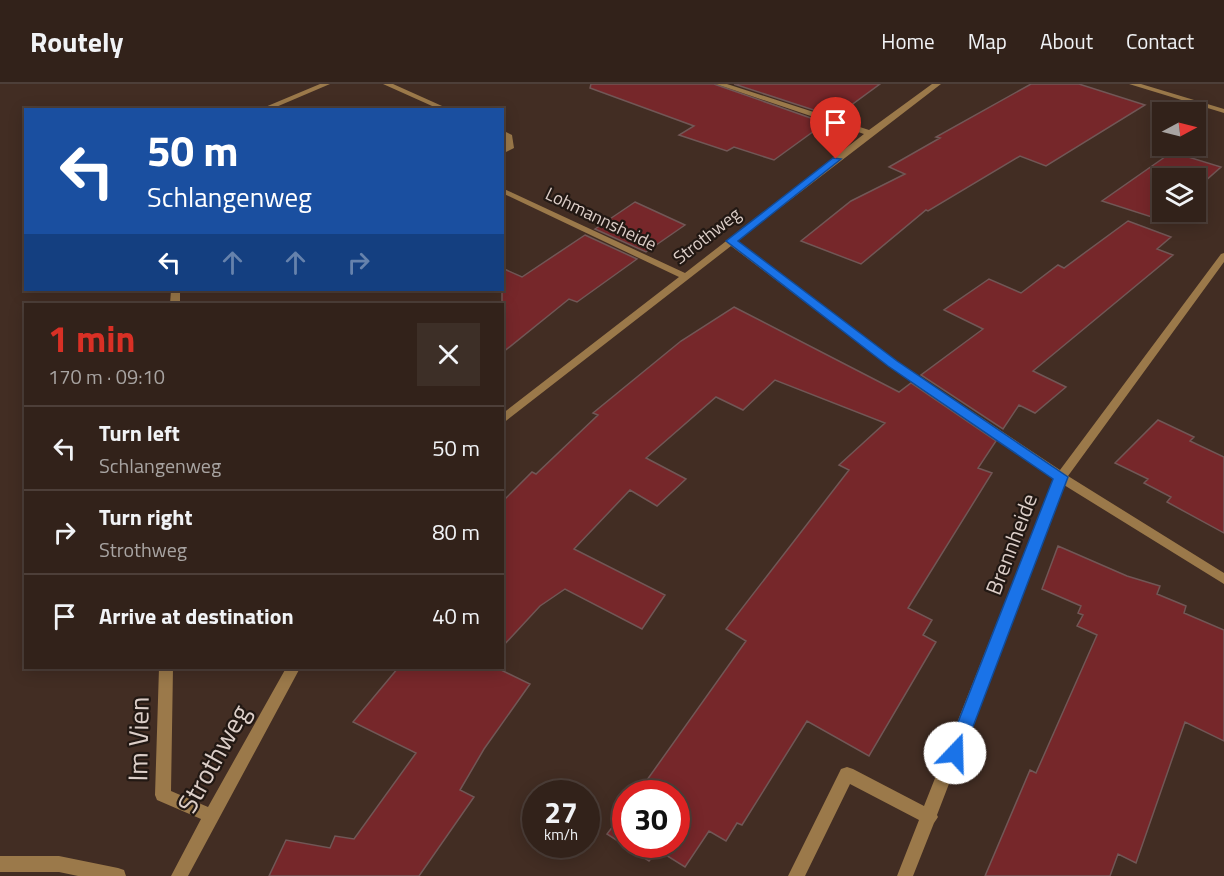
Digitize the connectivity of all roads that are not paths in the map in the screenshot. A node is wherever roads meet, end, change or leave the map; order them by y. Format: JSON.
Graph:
{"nodes":[{"id":1,"x":326,"y":84,"type":"edge"},
{"id":2,"x":387,"y":84,"type":"edge"},
{"id":3,"x":720,"y":84,"type":"edge"},
{"id":4,"x":937,"y":84,"type":"edge"},
{"id":5,"x":1133,"y":84,"type":"edge"},
{"id":6,"x":266,"y":108,"type":"edge"},
{"id":7,"x":443,"y":108,"type":"edge"},
{"id":8,"x":1224,"y":111,"type":"edge"},
{"id":9,"x":504,"y":133,"type":"edge"},
{"id":10,"x":870,"y":133,"type":"junction"},
{"id":11,"x":504,"y":151,"type":"edge"},
{"id":12,"x":504,"y":191,"type":"edge"},
{"id":13,"x":731,"y":241,"type":"junction"},
{"id":14,"x":1224,"y":256,"type":"edge"},
{"id":15,"x":686,"y":278,"type":"junction"},
{"id":16,"x":504,"y":418,"type":"edge"},
{"id":17,"x":1061,"y":477,"type":"junction"},
{"id":18,"x":1224,"y":579,"type":"edge"},
{"id":19,"x":166,"y":669,"type":"edge"},
{"id":20,"x":292,"y":669,"type":"edge"},
{"id":21,"x":212,"y":816,"type":"junction"},
{"id":22,"x":930,"y":817,"type":"junction"},
{"id":23,"x":0,"y":864,"type":"edge"},
{"id":24,"x":118,"y":876,"type":"edge"},
{"id":25,"x":179,"y":876,"type":"edge"},
{"id":26,"x":796,"y":876,"type":"edge"},
{"id":27,"x":905,"y":876,"type":"edge"}],
"edges":[{"from":1,"to":6,"type":"street"},
{"from":2,"to":7,"type":"street"},
{"from":3,"to":10,"type":"street"},
{"from":4,"to":10,"type":"street","name":"Strothweg"},
{"from":5,"to":8,"type":"street"},
{"from":9,"to":11,"type":"street"},
{"from":10,"to":13,"type":"street","name":"Strothweg"},
{"from":12,"to":15,"type":"street","name":"Lohmannsheide"},
{"from":13,"to":15,"type":"street","name":"Strothweg"},
{"from":13,"to":17,"type":"street"},
{"from":14,"to":17,"type":"street","name":"Brennheide"},
{"from":15,"to":16,"type":"street","name":"Strothweg"},
{"from":17,"to":18,"type":"street"},
{"from":17,"to":22,"type":"street","name":"Brennheide"},
{"from":19,"to":21,"type":"street","name":"Im Vien"},
{"from":20,"to":21,"type":"street","name":"Strothweg"},
{"from":21,"to":25,"type":"street","name":"Strothweg"},
{"from":22,"to":26,"type":"street"},
{"from":22,"to":27,"type":"street","name":"Brennheide"},
{"from":23,"to":24,"type":"street"}]}
